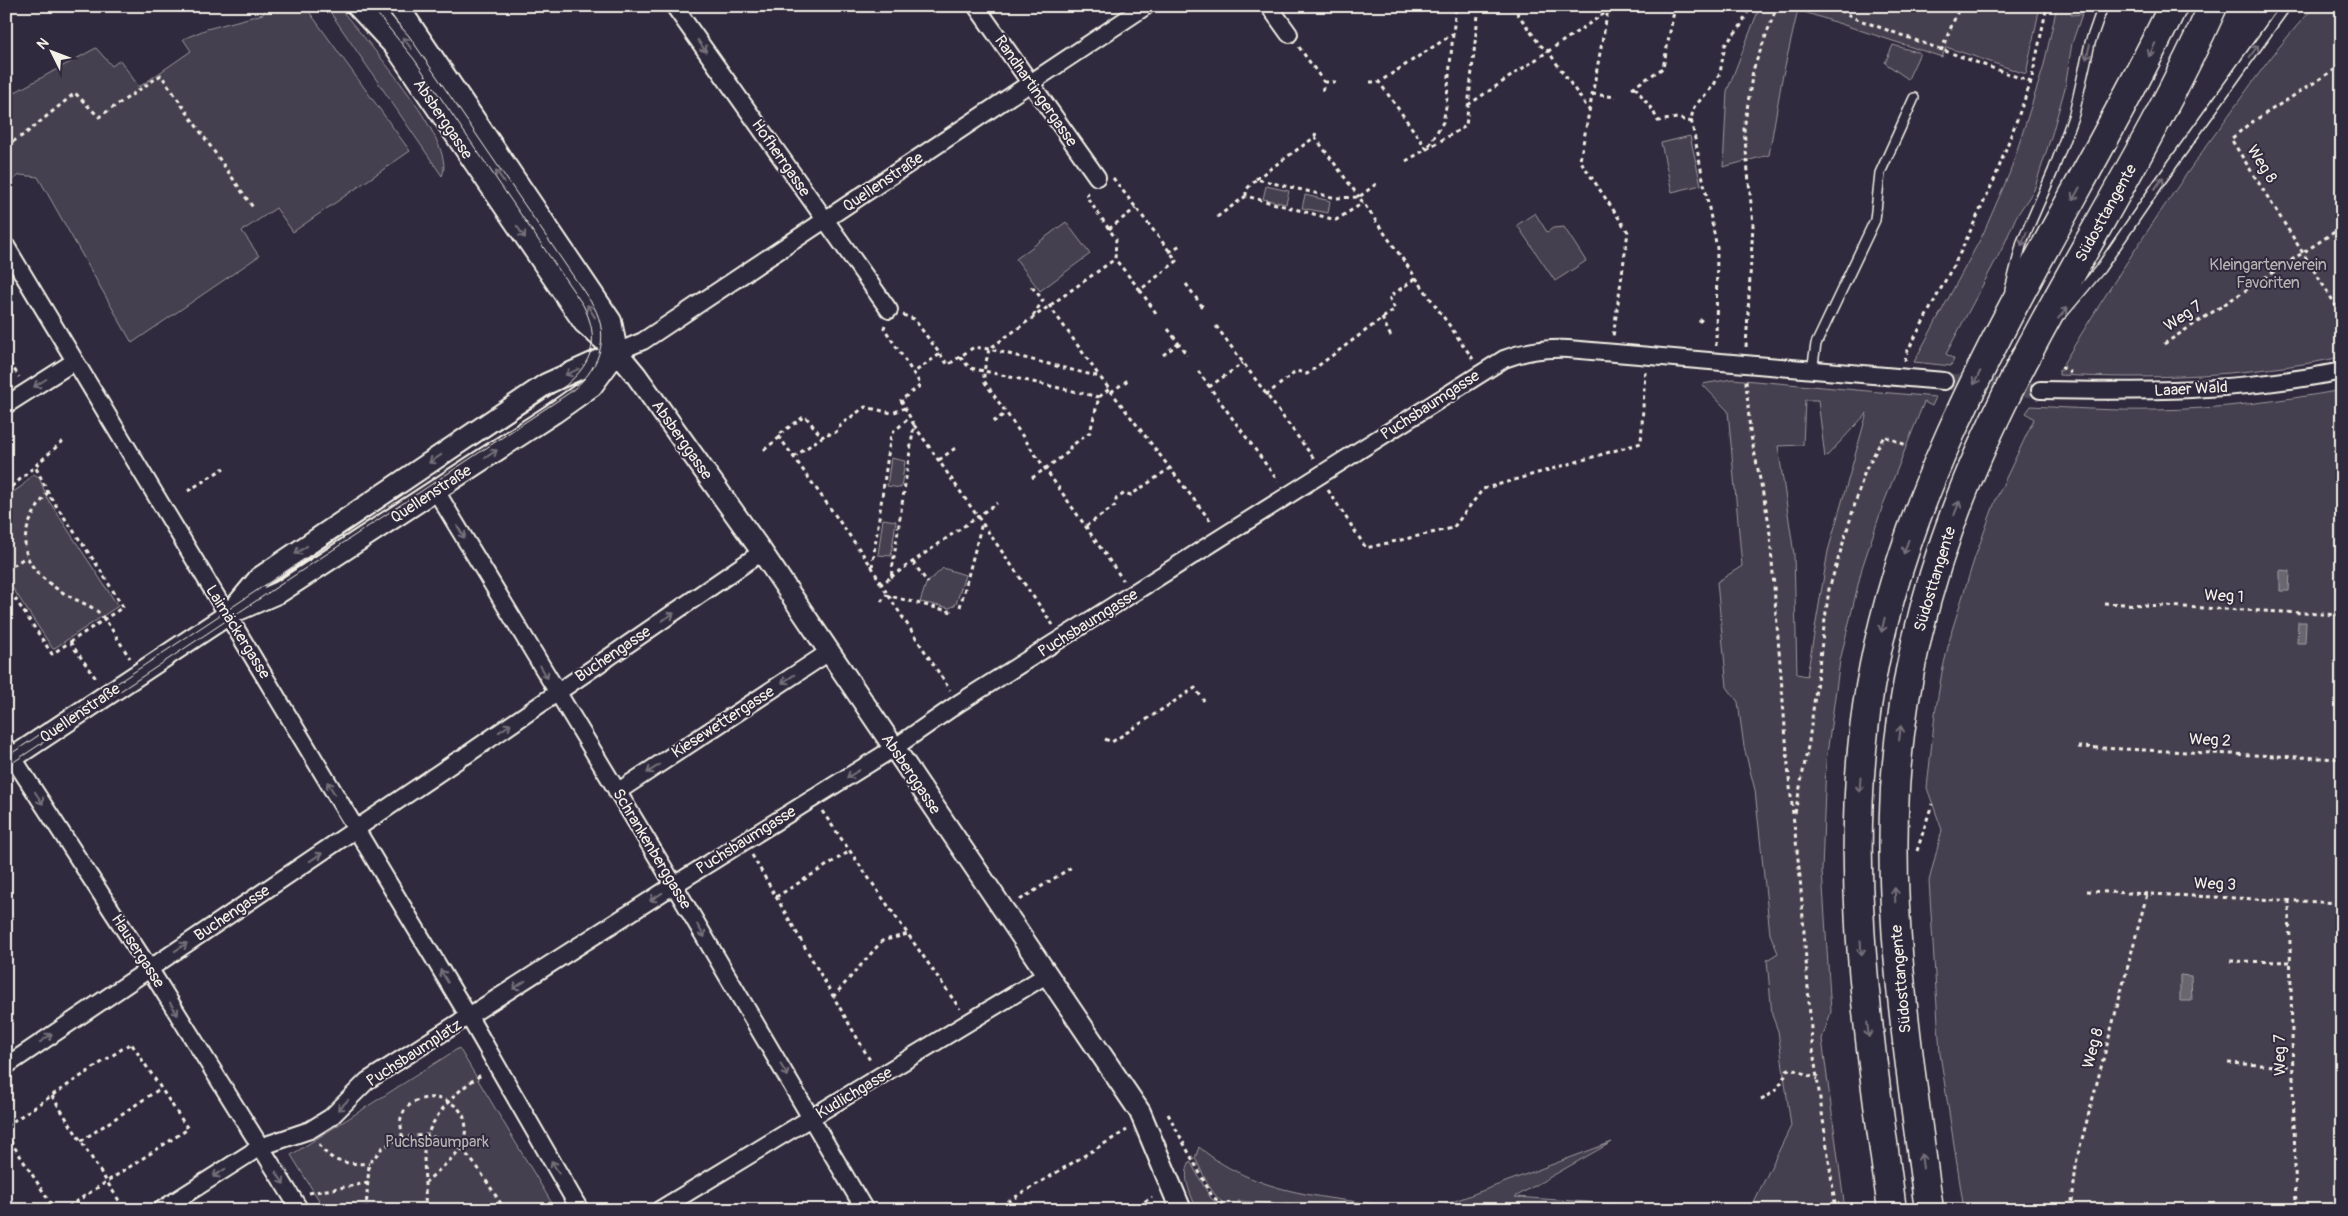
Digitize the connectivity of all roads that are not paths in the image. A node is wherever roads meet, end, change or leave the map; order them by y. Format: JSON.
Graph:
{"nodes":[{"id":1,"x":357,"y":6,"type":"edge"},
{"id":2,"x":378,"y":6,"type":"edge"},
{"id":3,"x":398,"y":6,"type":"edge"},
{"id":4,"x":674,"y":6,"type":"edge"},
{"id":5,"x":976,"y":6,"type":"edge"},
{"id":6,"x":1146,"y":6,"type":"edge"},
{"id":7,"x":1269,"y":6,"type":"edge"},
{"id":8,"x":2103,"y":6,"type":"edge"},
{"id":9,"x":2173,"y":6,"type":"edge"},
{"id":10,"x":2213,"y":6,"type":"edge"},
{"id":11,"x":2286,"y":6,"type":"edge"},
{"id":12,"x":1289,"y":34,"type":"road end"},
{"id":13,"x":1031,"y":83,"type":"junction"},
{"id":14,"x":1914,"y":98,"type":"dead end"},
{"id":15,"x":1097,"y":177,"type":"road end"},
{"id":16,"x":825,"y":220,"type":"junction"},
{"id":17,"x":6,"y":246,"type":"edge"},
{"id":18,"x":888,"y":310,"type":"road end"},
{"id":19,"x":1999,"y":334,"type":"junction"},
{"id":20,"x":2031,"y":350,"type":"junction"},
{"id":21,"x":617,"y":352,"type":"junction"},
{"id":22,"x":75,"y":361,"type":"junction"},
{"id":23,"x":1812,"y":370,"type":"junction"},
{"id":24,"x":2342,"y":371,"type":"edge"},
{"id":25,"x":1944,"y":381,"type":"tunnel mouth"},
{"id":26,"x":2040,"y":390,"type":"tunnel mouth"},
{"id":27,"x":6,"y":405,"type":"edge"},
{"id":28,"x":436,"y":491,"type":"junction"},
{"id":29,"x":762,"y":552,"type":"junction"},
{"id":30,"x":228,"y":614,"type":"junction"},
{"id":31,"x":829,"y":652,"type":"junction"},
{"id":32,"x":557,"y":693,"type":"junction"},
{"id":33,"x":894,"y":748,"type":"junction"},
{"id":34,"x":8,"y":755,"type":"edge"},
{"id":35,"x":618,"y":792,"type":"junction"},
{"id":36,"x":356,"y":830,"type":"junction"},
{"id":37,"x":674,"y":885,"type":"junction"},
{"id":38,"x":149,"y":968,"type":"junction"},
{"id":39,"x":1048,"y":974,"type":"junction"},
{"id":40,"x":469,"y":1017,"type":"junction"},
{"id":41,"x":6,"y":1066,"type":"edge"},
{"id":42,"x":812,"y":1118,"type":"junction"},
{"id":43,"x":260,"y":1146,"type":"junction"},
{"id":44,"x":295,"y":1203,"type":"edge"},
{"id":45,"x":162,"y":1210,"type":"edge"},
{"id":46,"x":580,"y":1210,"type":"edge"},
{"id":47,"x":659,"y":1210,"type":"edge"},
{"id":48,"x":865,"y":1210,"type":"edge"},
{"id":49,"x":1181,"y":1210,"type":"edge"},
{"id":50,"x":1892,"y":1210,"type":"edge"},
{"id":51,"x":1928,"y":1210,"type":"edge"}],
"edges":[{"from":1,"to":21,"type":"street","name":"Absberggasse","one_way":true},
{"from":21,"to":2,"type":"lane","name":"Absberggasse","one_way":true},
{"from":3,"to":21,"type":"street","name":"Absberggasse"},
{"from":4,"to":16,"type":"street","name":"Hofherrgasse","one_way":true},
{"from":5,"to":13,"type":"street","name":"Randhartingergasse"},
{"from":6,"to":13,"type":"street","name":"Quellenstraße"},
{"from":7,"to":12,"type":"street"},
{"from":8,"to":19,"type":"lane","one_way":true},
{"from":9,"to":19,"type":"highway","one_way":true},
{"from":10,"to":20,"type":"highway","name":"Südosttangente"},
{"from":20,"to":11,"type":"lane","one_way":true},
{"from":13,"to":15,"type":"street","name":"Randhartingergasse"},
{"from":13,"to":16,"type":"street","name":"Quellenstraße"},
{"from":14,"to":23,"type":"lane"},
{"from":16,"to":18,"type":"street","name":"Hofherrgasse"},
{"from":16,"to":21,"type":"street","name":"Quellenstraße"},
{"from":17,"to":22,"type":"street","name":"Laimäckergasse"},
{"from":19,"to":50,"type":"highway","one_way":true},
{"from":51,"to":20,"type":"highway","name":"Südosttangente","one_way":true},
{"from":28,"to":21,"type":"street","name":"Quellenstraße","one_way":true},
{"from":21,"to":29,"type":"street","name":"Absberggasse"},
{"from":21,"to":30,"type":"street","name":"Quellenstraße","one_way":true},
{"from":22,"to":27,"type":"street","one_way":true},
{"from":22,"to":30,"type":"street","name":"Laimäckergasse"},
{"from":23,"to":25,"type":"street"},
{"from":23,"to":33,"type":"street","name":"Puchsbaumgasse"},
{"from":24,"to":26,"type":"street","name":"Laaer Wald"},
{"from":28,"to":30,"type":"street","name":"Quellenstraße"},
{"from":28,"to":32,"type":"street","name":"Schrankenberggasse","one_way":true},
{"from":29,"to":31,"type":"street","name":"Absberggasse"},
{"from":32,"to":29,"type":"street","name":"Buchengasse","one_way":true},
{"from":30,"to":34,"type":"street","name":"Quellenstraße"},
{"from":36,"to":30,"type":"street","name":"Laimäckergasse","one_way":true},
{"from":31,"to":33,"type":"street","name":"Absberggasse"},
{"from":31,"to":35,"type":"street","name":"Kiesewettergasse","one_way":true},
{"from":32,"to":35,"type":"street","name":"Schrankenberggasse"},
{"from":36,"to":32,"type":"street","name":"Buchengasse","one_way":true},
{"from":33,"to":37,"type":"street","name":"Puchsbaumgasse","one_way":true},
{"from":33,"to":39,"type":"street","name":"Absberggasse"},
{"from":34,"to":38,"type":"street","name":"Hausergasse","one_way":true},
{"from":35,"to":37,"type":"street","name":"Schrankenberggasse"},
{"from":38,"to":36,"type":"street","name":"Buchengasse","one_way":true},
{"from":40,"to":36,"type":"street","name":"Laimäckergasse","one_way":true},
{"from":37,"to":40,"type":"street","name":"Puchsbaumgasse","one_way":true},
{"from":37,"to":42,"type":"street","name":"Schrankenberggasse","one_way":true},
{"from":41,"to":38,"type":"street","name":"Buchengasse","one_way":true},
{"from":38,"to":43,"type":"street","name":"Hausergasse","one_way":true},
{"from":39,"to":42,"type":"street","name":"Kudlichgasse"},
{"from":39,"to":49,"type":"street","name":"Absberggasse"},
{"from":40,"to":43,"type":"street","name":"Puchsbaumplatz","one_way":true},
{"from":46,"to":40,"type":"street","name":"Puchsbaumplatz","one_way":true},
{"from":42,"to":47,"type":"street","name":"Kudlichgasse"},
{"from":42,"to":48,"type":"street","name":"Schrankenberggasse"},
{"from":43,"to":44,"type":"street","one_way":true},
{"from":43,"to":45,"type":"street","one_way":true}]}
